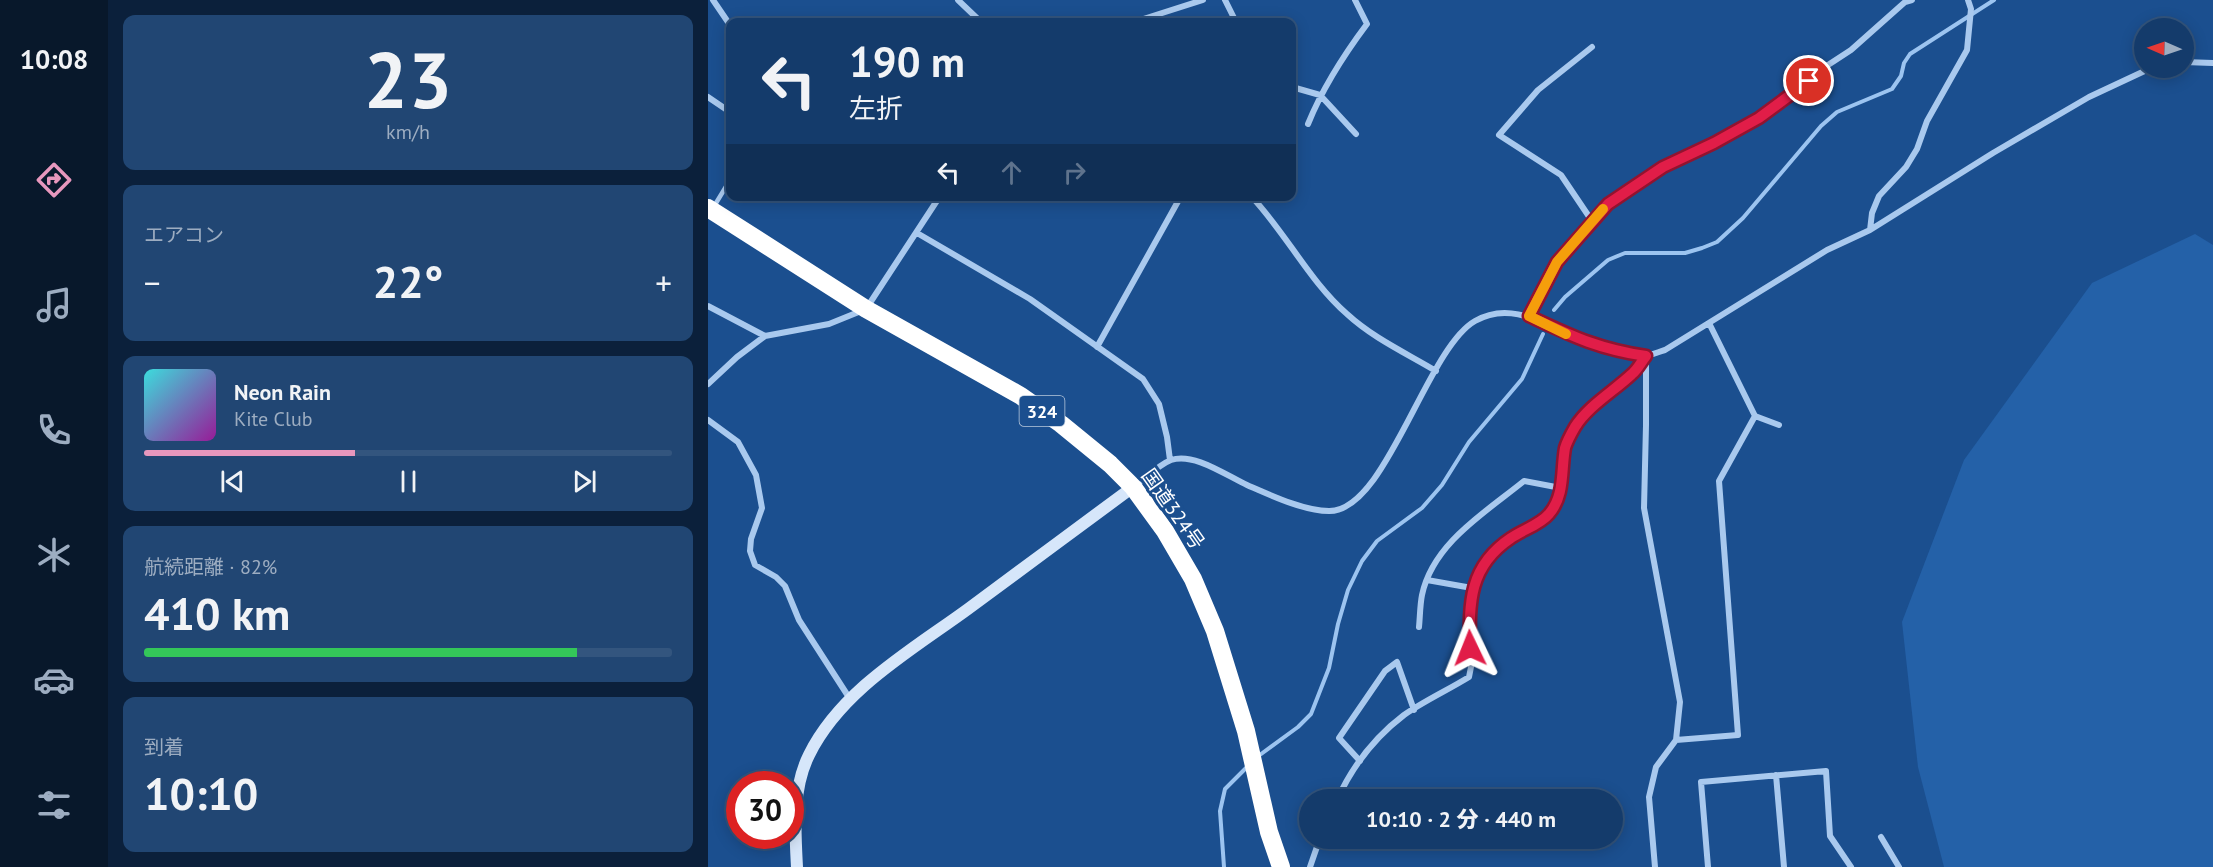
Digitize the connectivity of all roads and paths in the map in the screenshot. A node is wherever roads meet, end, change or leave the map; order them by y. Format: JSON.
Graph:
{"nodes":[{"id":1,"x":713,"y":0,"type":"edge"},
{"id":2,"x":958,"y":0,"type":"edge"},
{"id":3,"x":1203,"y":0,"type":"edge"},
{"id":4,"x":1225,"y":0,"type":"edge"},
{"id":5,"x":1355,"y":0,"type":"edge"},
{"id":6,"x":1912,"y":0,"type":"edge"},
{"id":7,"x":1968,"y":0,"type":"edge"},
{"id":8,"x":977,"y":18,"type":"edge"},
{"id":9,"x":1147,"y":18,"type":"edge"},
{"id":10,"x":1234,"y":18,"type":"edge"},
{"id":11,"x":726,"y":19,"type":"edge"},
{"id":12,"x":1592,"y":47,"type":"dead end"},
{"id":13,"x":2194,"y":62,"type":"edge"},
{"id":14,"x":2213,"y":63,"type":"edge"},
{"id":15,"x":2134,"y":76,"type":"edge"},
{"id":16,"x":1296,"y":88,"type":"edge"},
{"id":17,"x":1320,"y":95,"type":"junction"},
{"id":18,"x":708,"y":97,"type":"edge"},
{"id":19,"x":726,"y":109,"type":"edge"},
{"id":20,"x":1308,"y":124,"type":"dead end"},
{"id":21,"x":1356,"y":134,"type":"dead end"},
{"id":22,"x":726,"y":186,"type":"edge"},
{"id":23,"x":937,"y":201,"type":"edge"},
{"id":24,"x":1177,"y":201,"type":"edge"},
{"id":25,"x":1256,"y":201,"type":"edge"},
{"id":26,"x":710,"y":209,"type":"edge"},
{"id":27,"x":1592,"y":221,"type":"junction"},
{"id":28,"x":1870,"y":230,"type":"junction"},
{"id":29,"x":917,"y":233,"type":"junction"},
{"id":30,"x":708,"y":306,"type":"edge"},
{"id":31,"x":866,"y":309,"type":"junction"},
{"id":32,"x":1529,"y":316,"type":"junction"},
{"id":33,"x":1709,"y":323,"type":"junction"},
{"id":34,"x":765,"y":336,"type":"junction"},
{"id":35,"x":1097,"y":347,"type":"junction"},
{"id":36,"x":1646,"y":356,"type":"junction"},
{"id":37,"x":1436,"y":370,"type":"junction"},
{"id":38,"x":708,"y":384,"type":"edge"},
{"id":39,"x":1755,"y":416,"type":"junction"},
{"id":40,"x":708,"y":420,"type":"edge"},
{"id":41,"x":1779,"y":425,"type":"dead end"},
{"id":42,"x":1170,"y":460,"type":"junction"},
{"id":43,"x":1133,"y":488,"type":"junction"},
{"id":44,"x":1561,"y":488,"type":"junction"},
{"id":45,"x":1427,"y":580,"type":"junction"},
{"id":46,"x":1472,"y":588,"type":"junction"},
{"id":47,"x":1419,"y":627,"type":"dead end"},
{"id":48,"x":850,"y":699,"type":"junction"},
{"id":49,"x":1414,"y":710,"type":"junction"},
{"id":50,"x":1676,"y":740,"type":"junction"},
{"id":51,"x":1360,"y":761,"type":"junction"},
{"id":52,"x":1776,"y":775,"type":"junction"},
{"id":53,"x":1342,"y":789,"type":"edge"},
{"id":54,"x":1881,"y":837,"type":"dead end"},
{"id":55,"x":1316,"y":849,"type":"edge"},
{"id":56,"x":798,"y":867,"type":"edge"},
{"id":57,"x":1281,"y":867,"type":"edge"},
{"id":58,"x":1310,"y":867,"type":"edge"},
{"id":59,"x":1655,"y":867,"type":"edge"},
{"id":60,"x":1708,"y":867,"type":"edge"},
{"id":61,"x":1784,"y":867,"type":"edge"},
{"id":62,"x":1851,"y":867,"type":"edge"},
{"id":63,"x":1899,"y":867,"type":"edge"}],
"edges":[{"from":1,"to":11,"type":"street"},
{"from":2,"to":8,"type":"street"},
{"from":3,"to":9,"type":"street"},
{"from":4,"to":10,"type":"street"},
{"from":5,"to":17,"type":"street"},
{"from":6,"to":27,"type":"street"},
{"from":7,"to":28,"type":"street"},
{"from":12,"to":27,"type":"street"},
{"from":13,"to":14,"type":"street"},
{"from":15,"to":28,"type":"street"},
{"from":16,"to":17,"type":"street"},
{"from":17,"to":20,"type":"street"},
{"from":17,"to":21,"type":"street"},
{"from":18,"to":19,"type":"street"},
{"from":22,"to":26,"type":"lane"},
{"from":23,"to":29,"type":"street"},
{"from":24,"to":35,"type":"street"},
{"from":25,"to":37,"type":"street"},
{"from":26,"to":31,"type":"highway","name":"国道324号","number":"324"},
{"from":27,"to":32,"type":"street"},
{"from":28,"to":33,"type":"street"},
{"from":29,"to":31,"type":"street"},
{"from":29,"to":35,"type":"street"},
{"from":30,"to":34,"type":"street"},
{"from":31,"to":34,"type":"street"},
{"from":31,"to":43,"type":"highway","name":"国道324号","number":"324"},
{"from":32,"to":36,"type":"street"},
{"from":32,"to":37,"type":"street"},
{"from":33,"to":36,"type":"street"},
{"from":33,"to":39,"type":"street"},
{"from":34,"to":38,"type":"street"},
{"from":35,"to":42,"type":"street"},
{"from":36,"to":44,"type":"street"},
{"from":36,"to":50,"type":"street"},
{"from":37,"to":42,"type":"street"},
{"from":39,"to":41,"type":"street"},
{"from":39,"to":50,"type":"street"},
{"from":40,"to":48,"type":"street"},
{"from":42,"to":43,"type":"street"},
{"from":43,"to":48,"type":"street"},
{"from":43,"to":57,"type":"highway","name":"国道324号","number":"324"},
{"from":44,"to":45,"type":"street"},
{"from":44,"to":46,"type":"street"},
{"from":45,"to":46,"type":"street"},
{"from":45,"to":47,"type":"street"},
{"from":46,"to":49,"type":"street"},
{"from":48,"to":56,"type":"street"},
{"from":49,"to":51,"type":"street"},
{"from":49,"to":51,"type":"street"},
{"from":50,"to":59,"type":"street"},
{"from":51,"to":53,"type":"street"},
{"from":52,"to":60,"type":"street"},
{"from":52,"to":61,"type":"street"},
{"from":52,"to":62,"type":"street"},
{"from":54,"to":63,"type":"street"},
{"from":55,"to":58,"type":"street"}]}
